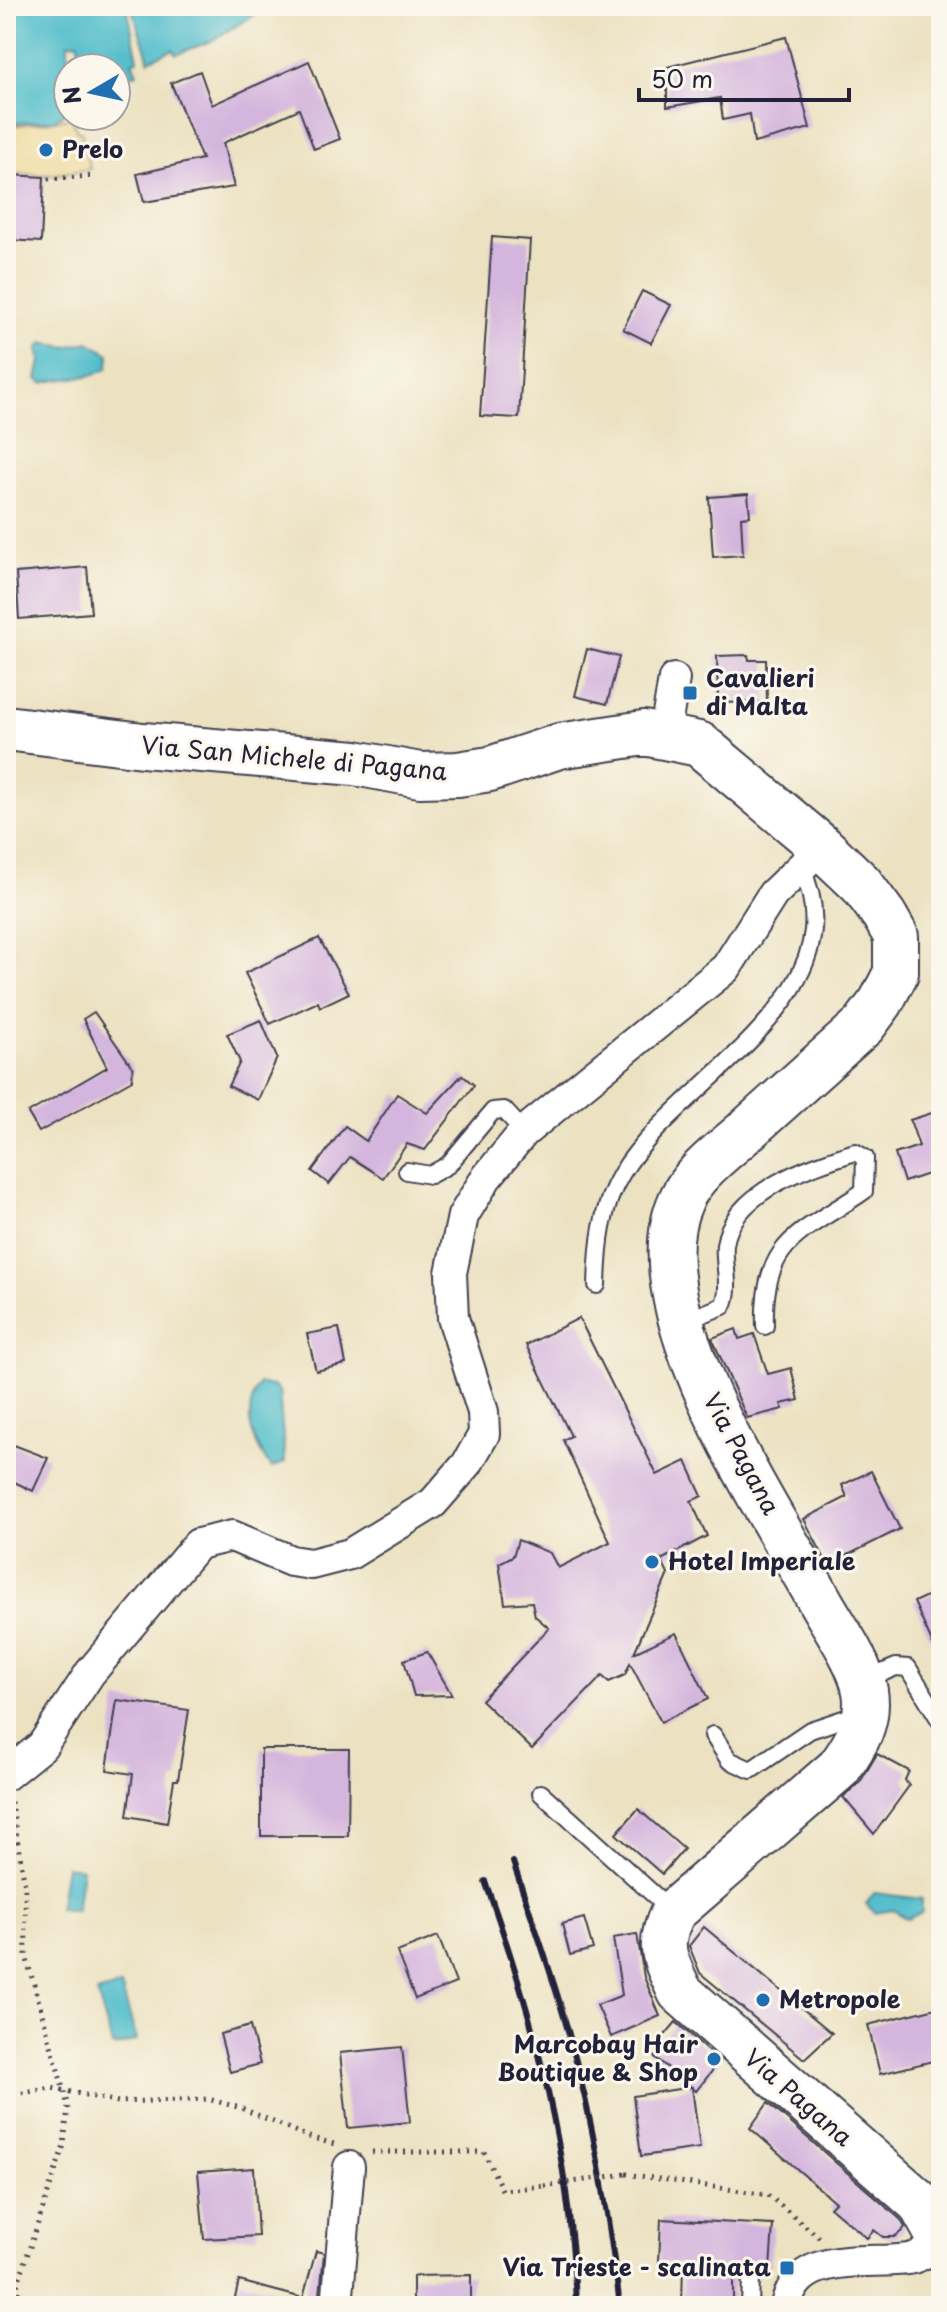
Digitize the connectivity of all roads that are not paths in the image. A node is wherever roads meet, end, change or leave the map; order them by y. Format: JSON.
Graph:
{"nodes":[{"id":1,"x":674,"y":679,"type":"dead end"},
{"id":2,"x":6,"y":728,"type":"edge"},
{"id":3,"x":664,"y":738,"type":"junction"},
{"id":4,"x":812,"y":857,"type":"junction"},
{"id":5,"x":861,"y":884,"type":"joint"},
{"id":6,"x":524,"y":1132,"type":"junction"},
{"id":7,"x":407,"y":1171,"type":"dead end"},
{"id":8,"x":597,"y":1285,"type":"dead end"},
{"id":9,"x":680,"y":1322,"type":"junction"},
{"id":10,"x":765,"y":1326,"type":"dead end"},
{"id":11,"x":864,"y":1697,"type":"junction"},
{"id":12,"x":941,"y":1722,"type":"edge"},
{"id":13,"x":713,"y":1735,"type":"dead end"},
{"id":14,"x":6,"y":1775,"type":"edge"},
{"id":15,"x":541,"y":1793,"type":"dead end"},
{"id":16,"x":673,"y":1912,"type":"junction"},
{"id":17,"x":351,"y":2154,"type":"road end"},
{"id":18,"x":941,"y":2242,"type":"edge"},
{"id":19,"x":751,"y":2278,"type":"dead end"},
{"id":20,"x":337,"y":2306,"type":"edge"},
{"id":21,"x":750,"y":2306,"type":"edge"},
{"id":22,"x":786,"y":2306,"type":"edge"}],
"edges":[{"from":1,"to":3,"type":"street"},
{"from":2,"to":3,"type":"main road","name":"Via San Michele di Pagana"},
{"from":3,"to":4,"type":"main road","name":"Via San Michele di Pagana"},
{"from":4,"to":5,"type":"main road","name":"Via San Michele di Pagana"},
{"from":4,"to":6,"type":"street"},
{"from":4,"to":8,"type":"lane"},
{"from":5,"to":9,"type":"main road","name":"Via Pagana"},
{"from":6,"to":7,"type":"lane"},
{"from":6,"to":14,"type":"street"},
{"from":9,"to":10,"type":"lane"},
{"from":9,"to":11,"type":"main road","name":"Via Pagana"},
{"from":11,"to":12,"type":"lane"},
{"from":11,"to":13,"type":"lane"},
{"from":11,"to":16,"type":"main road"},
{"from":15,"to":16,"type":"lane"},
{"from":16,"to":18,"type":"main road","name":"Via Pagana"},
{"from":17,"to":20,"type":"street"},
{"from":18,"to":22,"type":"street"},
{"from":19,"to":21,"type":"lane"}]}
